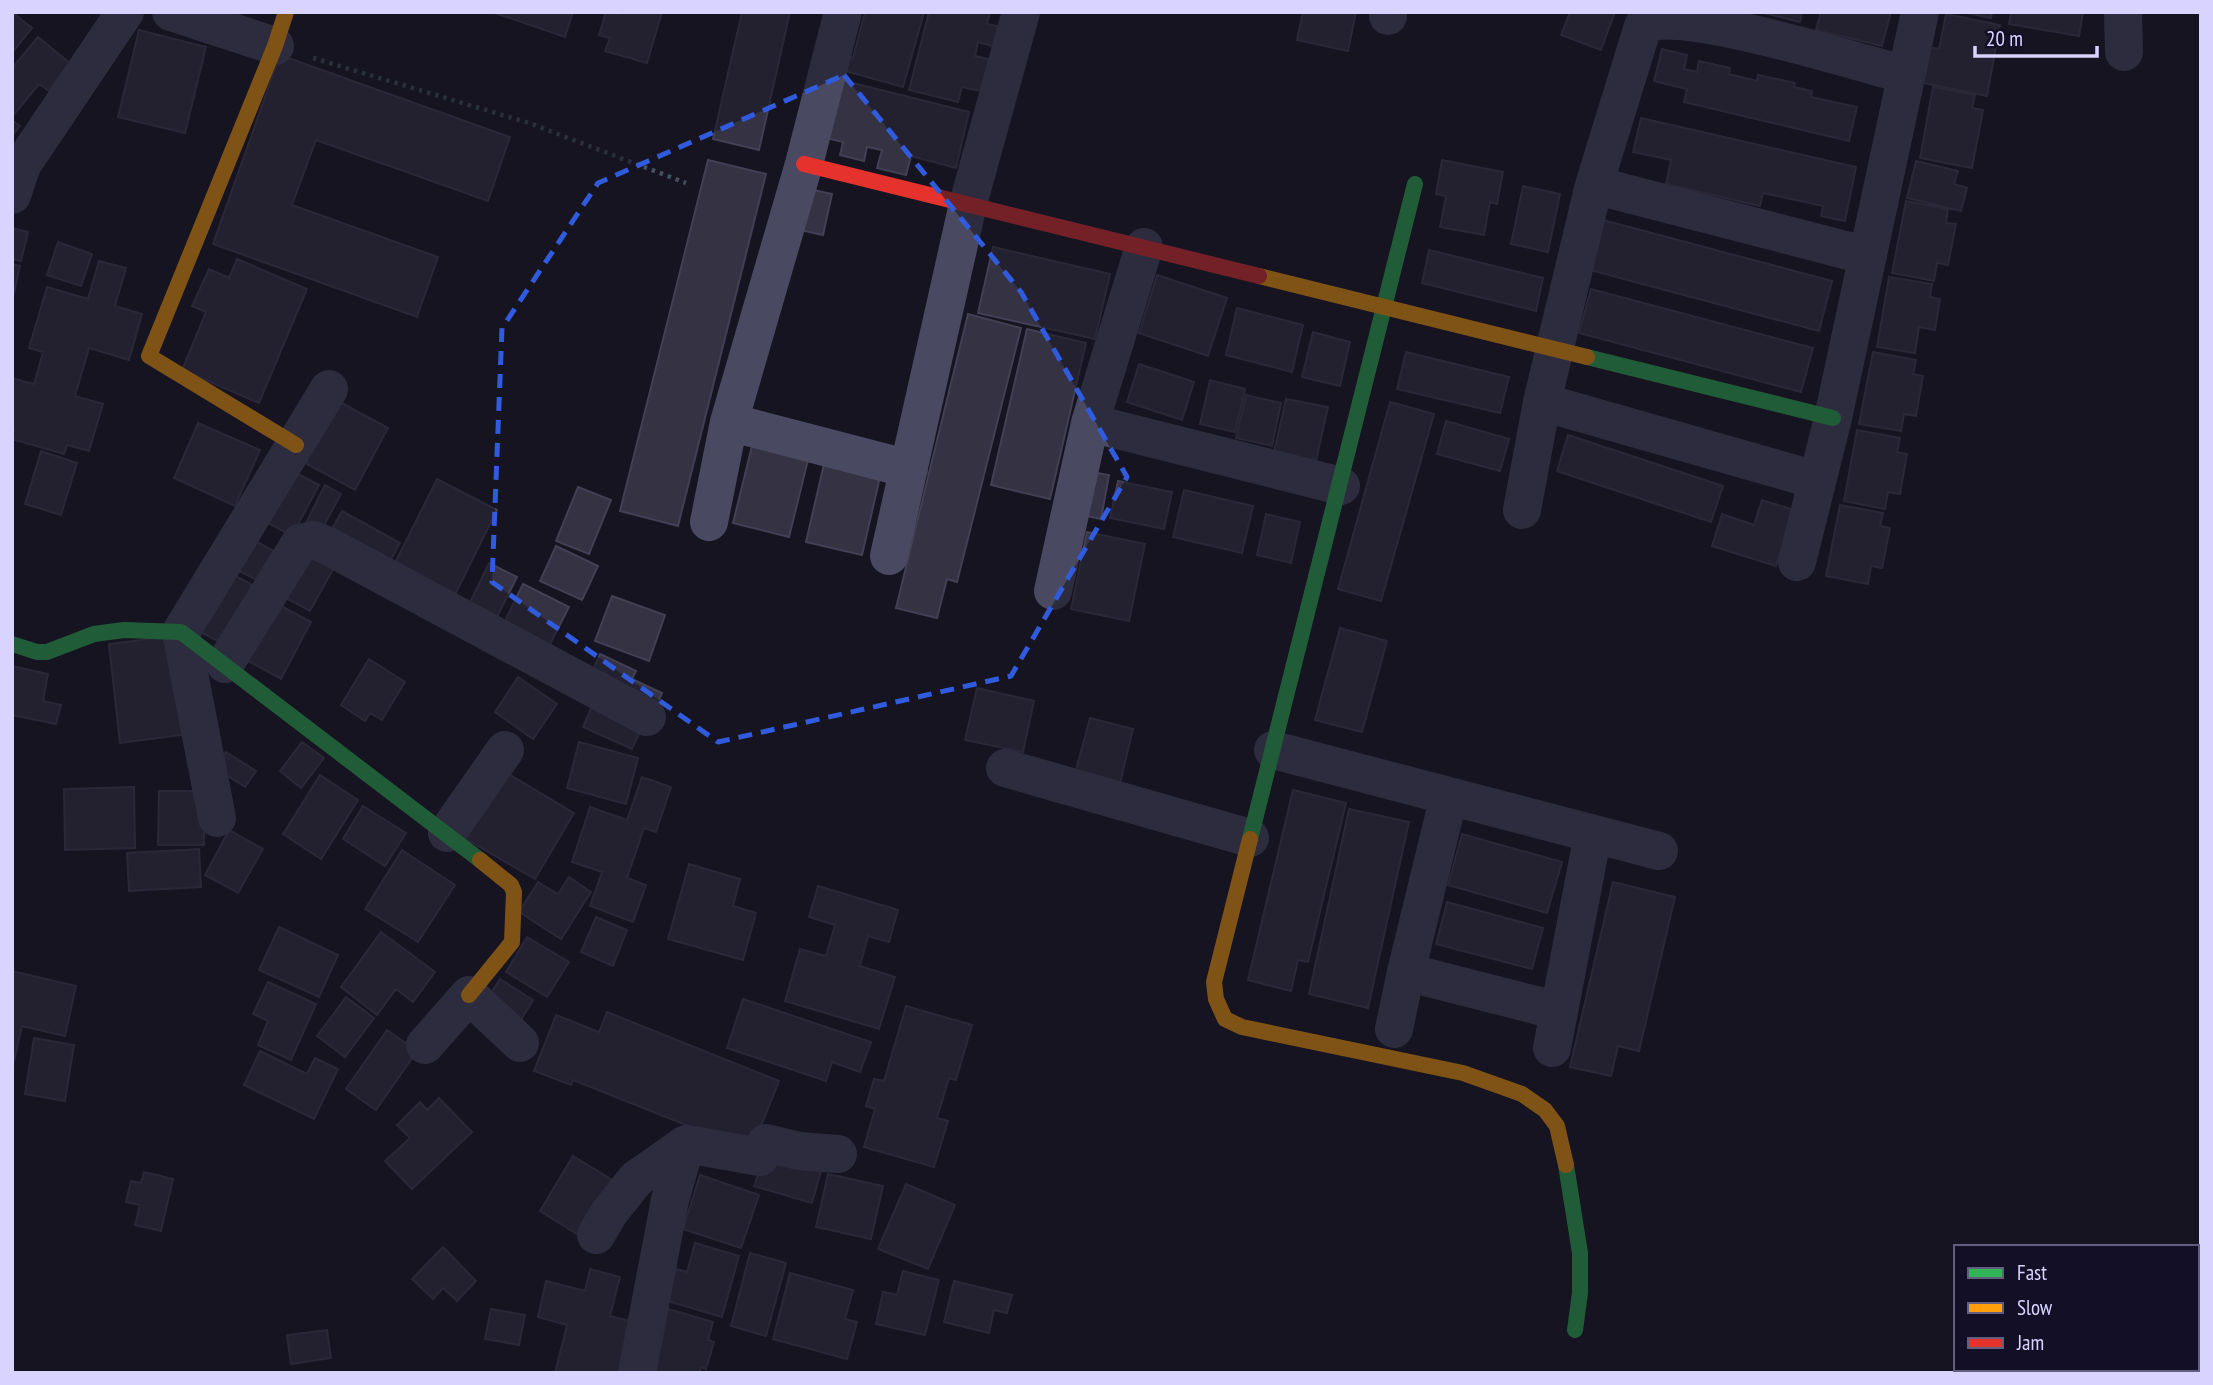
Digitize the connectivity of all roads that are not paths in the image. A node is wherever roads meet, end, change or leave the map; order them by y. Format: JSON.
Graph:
{"nodes":[{"id":1,"x":124,"y":12,"type":"edge"},
{"id":2,"x":171,"y":12,"type":"edge"},
{"id":3,"x":843,"y":12,"type":"edge"},
{"id":4,"x":1021,"y":12,"type":"edge"},
{"id":5,"x":1920,"y":12,"type":"edge"},
{"id":6,"x":2123,"y":12,"type":"edge"},
{"id":7,"x":1722,"y":19,"type":"edge"},
{"id":8,"x":281,"y":29,"type":"edge"},
{"id":9,"x":2124,"y":52,"type":"dead end"},
{"id":10,"x":1906,"y":75,"type":"junction"},
{"id":11,"x":804,"y":164,"type":"junction"},
{"id":12,"x":16,"y":173,"type":"edge"},
{"id":13,"x":1416,"y":184,"type":"dead end"},
{"id":14,"x":1594,"y":185,"type":"junction"},
{"id":15,"x":968,"y":204,"type":"junction"},
{"id":16,"x":1144,"y":247,"type":"junction"},
{"id":17,"x":1868,"y":256,"type":"junction"},
{"id":18,"x":1386,"y":307,"type":"junction"},
{"id":19,"x":1556,"y":349,"type":"junction"},
{"id":20,"x":329,"y":389,"type":"dead end"},
{"id":21,"x":1542,"y":402,"type":"junction"},
{"id":22,"x":1833,"y":418,"type":"junction"},
{"id":23,"x":729,"y":422,"type":"junction"},
{"id":24,"x":1090,"y":423,"type":"junction"},
{"id":25,"x":296,"y":445,"type":"junction"},
{"id":26,"x":909,"y":469,"type":"junction"},
{"id":27,"x":1816,"y":480,"type":"junction"},
{"id":28,"x":1341,"y":486,"type":"junction"},
{"id":29,"x":1522,"y":510,"type":"dead end"},
{"id":30,"x":709,"y":522,"type":"dead end"},
{"id":31,"x":889,"y":556,"type":"dead end"},
{"id":32,"x":1797,"y":562,"type":"dead end"},
{"id":33,"x":1053,"y":591,"type":"dead end"},
{"id":34,"x":181,"y":632,"type":"junction"},
{"id":35,"x":12,"y":644,"type":"edge"},
{"id":36,"x":225,"y":664,"type":"junction"},
{"id":37,"x":647,"y":717,"type":"dead end"},
{"id":38,"x":505,"y":750,"type":"dead end"},
{"id":39,"x":1273,"y":750,"type":"junction"},
{"id":40,"x":1005,"y":768,"type":"dead end"},
{"id":41,"x":1449,"y":796,"type":"junction"},
{"id":42,"x":217,"y":818,"type":"dead end"},
{"id":43,"x":447,"y":833,"type":"junction"},
{"id":44,"x":1594,"y":834,"type":"junction"},
{"id":45,"x":1250,"y":838,"type":"junction"},
{"id":46,"x":1659,"y":851,"type":"dead end"},
{"id":47,"x":1406,"y":972,"type":"junction"},
{"id":48,"x":469,"y":995,"type":"junction"},
{"id":49,"x":1559,"y":1011,"type":"junction"},
{"id":50,"x":1394,"y":1029,"type":"dead end"},
{"id":51,"x":520,"y":1043,"type":"dead end"},
{"id":52,"x":425,"y":1045,"type":"dead end"},
{"id":53,"x":1552,"y":1048,"type":"dead end"},
{"id":54,"x":686,"y":1144,"type":"junction"},
{"id":55,"x":838,"y":1154,"type":"dead end"},
{"id":56,"x":596,"y":1235,"type":"dead end"},
{"id":57,"x":1575,"y":1330,"type":"dead end"},
{"id":58,"x":637,"y":1373,"type":"edge"}],
"edges":[{"from":1,"to":12,"type":"street"},
{"from":2,"to":8,"type":"street"},
{"from":3,"to":11,"type":"street"},
{"from":4,"to":15,"type":"street"},
{"from":5,"to":10,"type":"street"},
{"from":6,"to":9,"type":"street"},
{"from":7,"to":10,"type":"street"},
{"from":7,"to":14,"type":"street"},
{"from":8,"to":25,"type":"street"},
{"from":10,"to":17,"type":"street"},
{"from":11,"to":15,"type":"street"},
{"from":11,"to":23,"type":"street"},
{"from":13,"to":18,"type":"street"},
{"from":14,"to":17,"type":"street"},
{"from":14,"to":19,"type":"street"},
{"from":15,"to":16,"type":"street"},
{"from":15,"to":26,"type":"street"},
{"from":16,"to":18,"type":"street"},
{"from":16,"to":24,"type":"street"},
{"from":17,"to":22,"type":"street"},
{"from":18,"to":19,"type":"street"},
{"from":18,"to":28,"type":"street"},
{"from":19,"to":21,"type":"street"},
{"from":19,"to":22,"type":"street"},
{"from":20,"to":25,"type":"street"},
{"from":21,"to":27,"type":"street"},
{"from":21,"to":29,"type":"street"},
{"from":22,"to":27,"type":"street"},
{"from":23,"to":26,"type":"street"},
{"from":23,"to":30,"type":"street"},
{"from":24,"to":28,"type":"street"},
{"from":24,"to":33,"type":"street"},
{"from":25,"to":34,"type":"street"},
{"from":26,"to":31,"type":"street"},
{"from":27,"to":32,"type":"street"},
{"from":28,"to":39,"type":"street"},
{"from":34,"to":35,"type":"street"},
{"from":34,"to":36,"type":"street"},
{"from":34,"to":42,"type":"street"},
{"from":36,"to":37,"type":"street"},
{"from":36,"to":43,"type":"street"},
{"from":38,"to":43,"type":"street"},
{"from":39,"to":41,"type":"street"},
{"from":39,"to":45,"type":"street"},
{"from":40,"to":45,"type":"street"},
{"from":41,"to":44,"type":"street"},
{"from":41,"to":47,"type":"street"},
{"from":43,"to":48,"type":"street"},
{"from":44,"to":46,"type":"street"},
{"from":44,"to":49,"type":"street"},
{"from":45,"to":57,"type":"street"},
{"from":47,"to":49,"type":"street"},
{"from":47,"to":50,"type":"street"},
{"from":48,"to":51,"type":"street"},
{"from":48,"to":52,"type":"street"},
{"from":49,"to":53,"type":"street"},
{"from":54,"to":55,"type":"street"},
{"from":54,"to":56,"type":"street"},
{"from":54,"to":58,"type":"street"}]}
